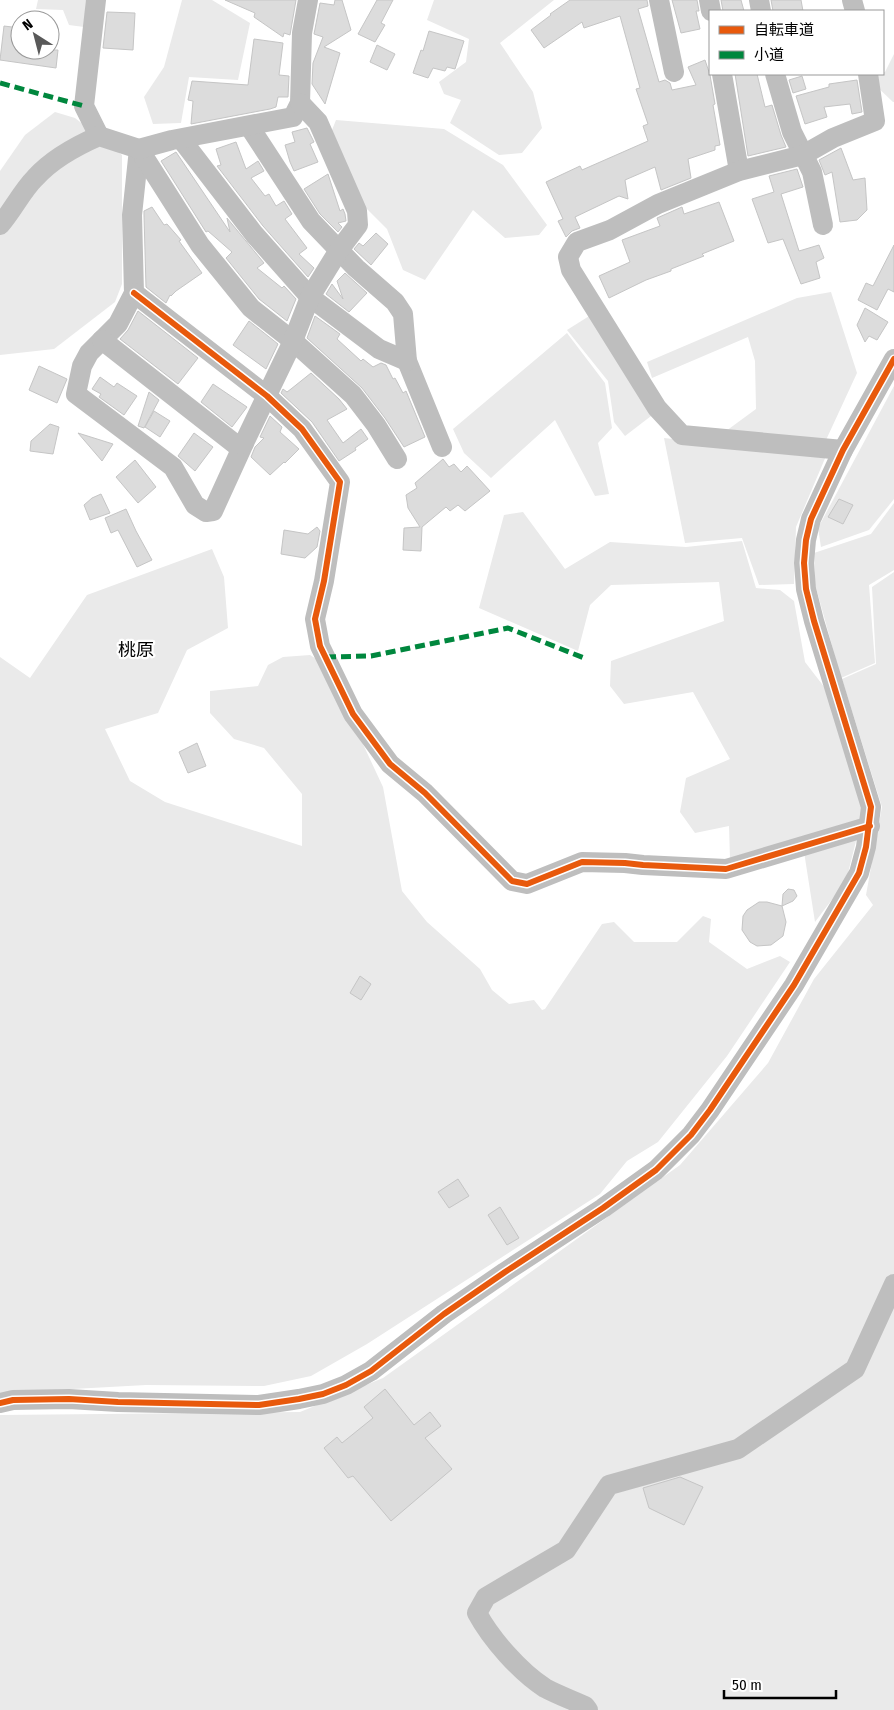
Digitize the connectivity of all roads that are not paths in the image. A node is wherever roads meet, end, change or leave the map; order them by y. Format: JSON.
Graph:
{"nodes":[{"id":1,"x":96,"y":0,"type":"edge"},
{"id":2,"x":308,"y":0,"type":"edge"},
{"id":3,"x":659,"y":0,"type":"edge"},
{"id":4,"x":674,"y":72,"type":"dead end"},
{"id":5,"x":722,"y":75,"type":"edge"},
{"id":6,"x":775,"y":75,"type":"edge"},
{"id":7,"x":868,"y":75,"type":"edge"},
{"id":8,"x":300,"y":103,"type":"junction"},
{"id":9,"x":249,"y":126,"type":"junction"},
{"id":10,"x":99,"y":136,"type":"junction"},
{"id":11,"x":181,"y":139,"type":"junction"},
{"id":12,"x":139,"y":149,"type":"junction"},
{"id":13,"x":803,"y":155,"type":"junction"},
{"id":14,"x":739,"y":171,"type":"junction"},
{"id":15,"x":0,"y":225,"type":"edge"},
{"id":16,"x":823,"y":225,"type":"dead end"},
{"id":17,"x":340,"y":250,"type":"junction"},
{"id":18,"x":134,"y":293,"type":"junction"},
{"id":19,"x":310,"y":297,"type":"junction"},
{"id":20,"x":102,"y":340,"type":"junction"},
{"id":21,"x":293,"y":341,"type":"junction"},
{"id":22,"x":894,"y":359,"type":"edge"},
{"id":23,"x":407,"y":361,"type":"junction"},
{"id":24,"x":267,"y":396,"type":"junction"},
{"id":25,"x":244,"y":443,"type":"junction"},
{"id":26,"x":442,"y":447,"type":"dead end"},
{"id":27,"x":843,"y":450,"type":"junction"},
{"id":28,"x":398,"y":459,"type":"dead end"},
{"id":29,"x":870,"y":826,"type":"junction"},
{"id":30,"x":894,"y":1284,"type":"edge"},
{"id":31,"x":0,"y":1403,"type":"edge"},
{"id":32,"x":588,"y":1710,"type":"edge"}],
"edges":[{"from":1,"to":10,"type":"street"},
{"from":2,"to":8,"type":"street"},
{"from":3,"to":4,"type":"street"},
{"from":5,"to":14,"type":"street"},
{"from":6,"to":13,"type":"street"},
{"from":7,"to":13,"type":"street"},
{"from":8,"to":9,"type":"street"},
{"from":8,"to":17,"type":"street"},
{"from":9,"to":11,"type":"street"},
{"from":9,"to":17,"type":"street"},
{"from":10,"to":12,"type":"street"},
{"from":10,"to":15,"type":"street"},
{"from":11,"to":12,"type":"street"},
{"from":11,"to":19,"type":"street"},
{"from":12,"to":18,"type":"street"},
{"from":12,"to":21,"type":"street"},
{"from":13,"to":14,"type":"street"},
{"from":13,"to":16,"type":"street"},
{"from":14,"to":27,"type":"street"},
{"from":17,"to":19,"type":"street"},
{"from":17,"to":23,"type":"street"},
{"from":18,"to":20,"type":"street"},
{"from":18,"to":24,"type":"street"},
{"from":19,"to":21,"type":"street"},
{"from":19,"to":23,"type":"street"},
{"from":20,"to":25,"type":"street"},
{"from":20,"to":25,"type":"street"},
{"from":21,"to":24,"type":"street"},
{"from":21,"to":28,"type":"street"},
{"from":22,"to":27,"type":"street"},
{"from":23,"to":26,"type":"street"},
{"from":24,"to":25,"type":"street"},
{"from":24,"to":29,"type":"street"},
{"from":27,"to":29,"type":"street"},
{"from":29,"to":31,"type":"street"},
{"from":30,"to":32,"type":"street"}]}
